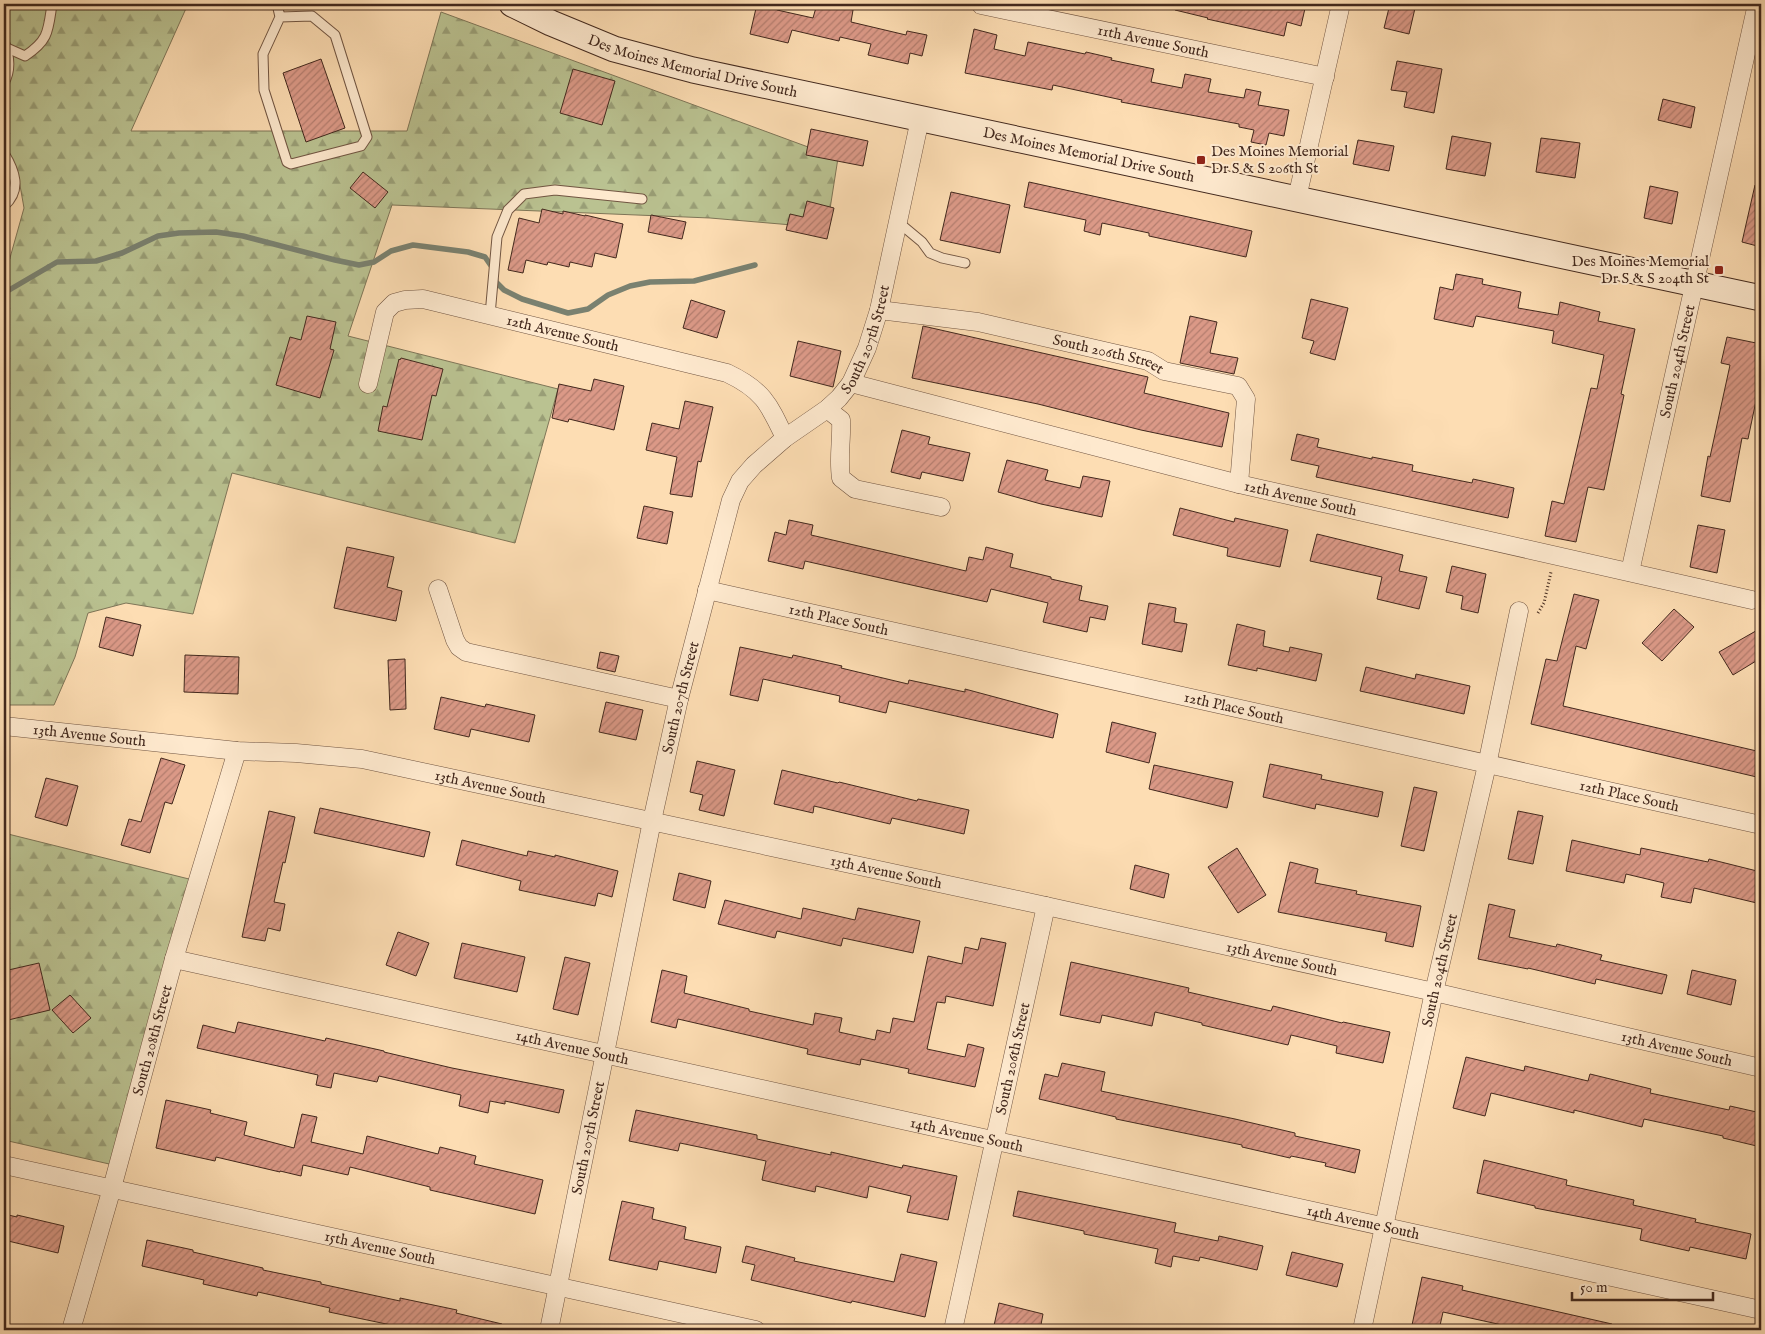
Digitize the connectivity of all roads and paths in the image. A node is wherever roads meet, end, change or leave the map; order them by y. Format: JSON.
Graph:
{"nodes":[{"id":1,"x":52,"y":4,"type":"edge"},
{"id":2,"x":277,"y":4,"type":"edge"},
{"id":3,"x":512,"y":4,"type":"edge"},
{"id":4,"x":1341,"y":4,"type":"edge"},
{"id":5,"x":1757,"y":4,"type":"edge"},
{"id":6,"x":981,"y":5,"type":"dead end"},
{"id":7,"x":280,"y":17,"type":"junction"},
{"id":8,"x":5,"y":45,"type":"edge"},
{"id":9,"x":1325,"y":77,"type":"junction"},
{"id":10,"x":4,"y":82,"type":"edge"},
{"id":11,"x":920,"y":119,"type":"junction"},
{"id":12,"x":4,"y":153,"type":"edge"},
{"id":13,"x":1297,"y":198,"type":"junction"},
{"id":14,"x":642,"y":199,"type":"dead end"},
{"id":15,"x":4,"y":206,"type":"edge"},
{"id":16,"x":898,"y":221,"type":"junction"},
{"id":17,"x":965,"y":263,"type":"dead end"},
{"id":18,"x":1694,"y":284,"type":"junction"},
{"id":19,"x":1761,"y":298,"type":"edge"},
{"id":20,"x":879,"y":310,"type":"junction"},
{"id":21,"x":490,"y":315,"type":"junction"},
{"id":22,"x":851,"y":383,"type":"junction"},
{"id":23,"x":368,"y":384,"type":"dead end"},
{"id":24,"x":827,"y":408,"type":"junction"},
{"id":25,"x":786,"y":438,"type":"junction"},
{"id":26,"x":1239,"y":484,"type":"junction"},
{"id":27,"x":941,"y":507,"type":"dead end"},
{"id":28,"x":1556,"y":555,"type":"junction"},
{"id":29,"x":1630,"y":572,"type":"junction"},
{"id":30,"x":438,"y":589,"type":"dead end"},
{"id":31,"x":707,"y":590,"type":"junction"},
{"id":32,"x":1752,"y":600,"type":"dead end"},
{"id":33,"x":1518,"y":611,"type":"dead end"},
{"id":34,"x":1515,"y":628,"type":"junction"},
{"id":35,"x":679,"y":699,"type":"junction"},
{"id":36,"x":4,"y":726,"type":"edge"},
{"id":37,"x":237,"y":751,"type":"junction"},
{"id":38,"x":1487,"y":765,"type":"junction"},
{"id":39,"x":652,"y":821,"type":"junction"},
{"id":40,"x":1761,"y":825,"type":"edge"},
{"id":41,"x":1046,"y":906,"type":"junction"},
{"id":42,"x":174,"y":959,"type":"junction"},
{"id":43,"x":1434,"y":992,"type":"junction"},
{"id":44,"x":605,"y":1053,"type":"junction"},
{"id":45,"x":1761,"y":1068,"type":"edge"},
{"id":46,"x":994,"y":1141,"type":"junction"},
{"id":47,"x":4,"y":1165,"type":"edge"},
{"id":48,"x":112,"y":1188,"type":"junction"},
{"id":49,"x":1384,"y":1226,"type":"junction"},
{"id":50,"x":558,"y":1286,"type":"junction"},
{"id":51,"x":1761,"y":1310,"type":"edge"},
{"id":52,"x":71,"y":1330,"type":"edge"},
{"id":53,"x":549,"y":1330,"type":"edge"},
{"id":54,"x":756,"y":1330,"type":"edge"},
{"id":55,"x":953,"y":1330,"type":"edge"},
{"id":56,"x":1362,"y":1330,"type":"edge"}],
"edges":[{"from":1,"to":8,"type":"lane"},
{"from":2,"to":7,"type":"lane"},
{"from":3,"to":11,"type":"main road","name":"Des Moines Memorial Drive South"},
{"from":4,"to":9,"type":"street"},
{"from":5,"to":18,"type":"street","name":"South 204th Street"},
{"from":6,"to":9,"type":"street","name":"11th Avenue South"},
{"from":7,"to":7,"type":"lane"},
{"from":8,"to":10,"type":"lane"},
{"from":9,"to":13,"type":"street"},
{"from":11,"to":13,"type":"main road","name":"Des Moines Memorial Drive South"},
{"from":11,"to":16,"type":"street","name":"South 207th Street"},
{"from":12,"to":15,"type":"lane"},
{"from":13,"to":18,"type":"main road","name":"Des Moines Memorial Drive South"},
{"from":14,"to":21,"type":"lane"},
{"from":16,"to":17,"type":"lane"},
{"from":16,"to":20,"type":"street","name":"South 207th Street"},
{"from":18,"to":19,"type":"main road","name":"Des Moines Memorial Drive South"},
{"from":18,"to":29,"type":"street","name":"South 204th Street"},
{"from":20,"to":22,"type":"street","name":"South 207th Street"},
{"from":20,"to":26,"type":"street","name":"South 206th Street"},
{"from":21,"to":23,"type":"street","name":"12th Avenue South"},
{"from":21,"to":25,"type":"street","name":"12th Avenue South"},
{"from":22,"to":24,"type":"street","name":"South 207th Street"},
{"from":22,"to":26,"type":"street","name":"12th Avenue South"},
{"from":24,"to":25,"type":"street","name":"South 207th Street"},
{"from":24,"to":27,"type":"street"},
{"from":25,"to":31,"type":"street","name":"South 207th Street"},
{"from":26,"to":28,"type":"street","name":"12th Avenue South"},
{"from":28,"to":29,"type":"street","name":"12th Avenue South"},
{"from":28,"to":34,"type":"path"},
{"from":29,"to":32,"type":"street","name":"12th Avenue South"},
{"from":30,"to":35,"type":"street"},
{"from":31,"to":35,"type":"street","name":"South 207th Street"},
{"from":31,"to":38,"type":"street","name":"12th Place South"},
{"from":33,"to":34,"type":"street","name":"South 204th Street"},
{"from":34,"to":38,"type":"street","name":"South 204th Street"},
{"from":35,"to":39,"type":"street","name":"South 207th Street"},
{"from":36,"to":37,"type":"street","name":"13th Avenue South"},
{"from":37,"to":39,"type":"street","name":"13th Avenue South"},
{"from":37,"to":42,"type":"street","name":"South 208th Street"},
{"from":38,"to":40,"type":"street","name":"12th Place South"},
{"from":38,"to":43,"type":"street","name":"South 204th Street"},
{"from":39,"to":41,"type":"street","name":"13th Avenue South"},
{"from":39,"to":44,"type":"street","name":"South 207th Street"},
{"from":41,"to":43,"type":"street","name":"13th Avenue South"},
{"from":41,"to":46,"type":"street","name":"South 206th Street"},
{"from":42,"to":44,"type":"street","name":"14th Avenue South"},
{"from":42,"to":48,"type":"street","name":"South 208th Street"},
{"from":43,"to":45,"type":"street","name":"13th Avenue South"},
{"from":43,"to":49,"type":"street","name":"South 204th Street"},
{"from":44,"to":46,"type":"street","name":"14th Avenue South"},
{"from":44,"to":50,"type":"street","name":"South 207th Street"},
{"from":46,"to":49,"type":"street","name":"14th Avenue South"},
{"from":46,"to":55,"type":"street","name":"South 206th Street"},
{"from":47,"to":48,"type":"street","name":"15th Avenue South"},
{"from":48,"to":50,"type":"street","name":"15th Avenue South"},
{"from":48,"to":52,"type":"street","name":"South 208th Street"},
{"from":49,"to":51,"type":"street","name":"14th Avenue South"},
{"from":49,"to":56,"type":"street","name":"South 204th Street"},
{"from":50,"to":53,"type":"street","name":"South 207th Street"},
{"from":50,"to":54,"type":"street","name":"15th Avenue South"}]}
